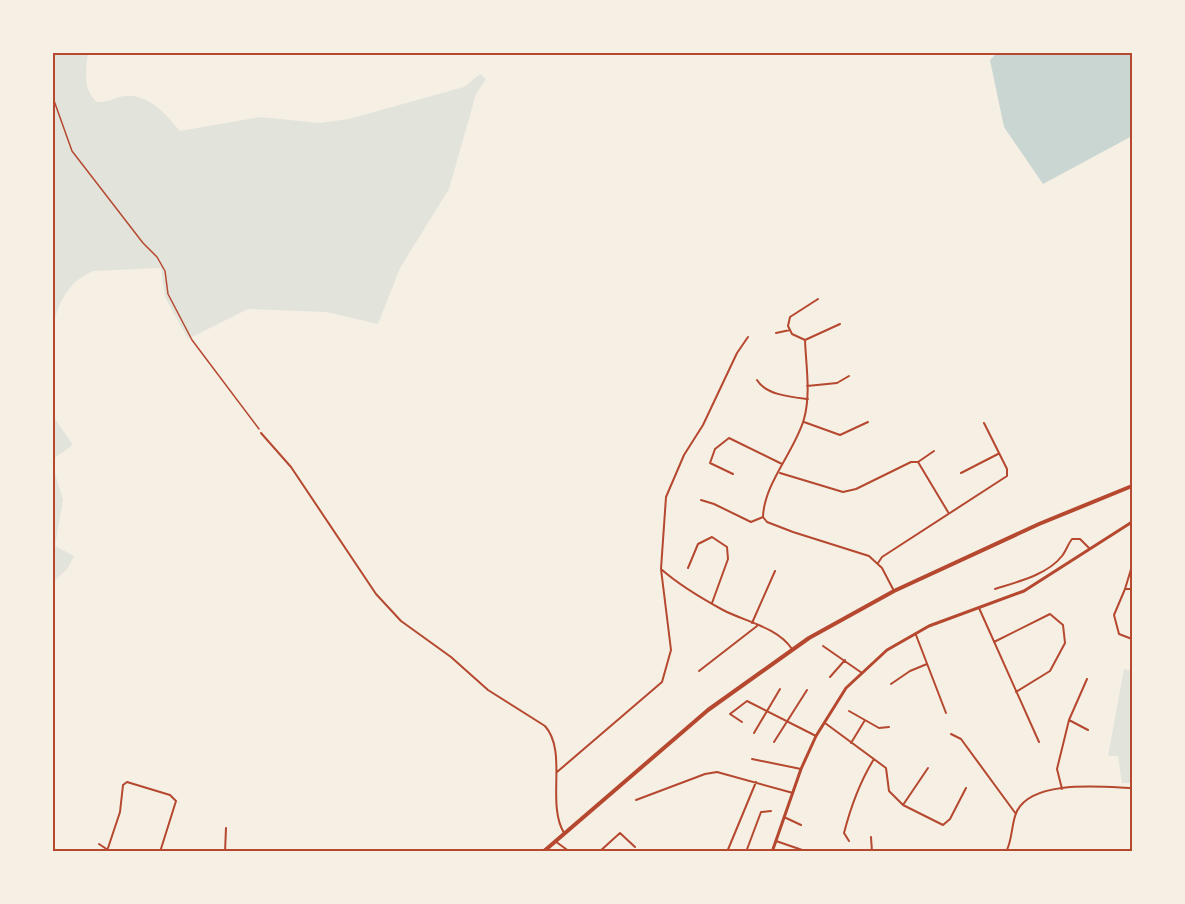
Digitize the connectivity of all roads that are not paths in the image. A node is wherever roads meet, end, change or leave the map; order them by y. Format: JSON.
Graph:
{"nodes":[{"id":1,"x":818,"y":299,"type":"dead end"},
{"id":2,"x":840,"y":324,"type":"dead end"},
{"id":3,"x":790,"y":330,"type":"junction"},
{"id":4,"x":776,"y":333,"type":"dead end"},
{"id":5,"x":748,"y":337,"type":"dead end"},
{"id":6,"x":805,"y":340,"type":"junction"},
{"id":7,"x":849,"y":376,"type":"dead end"},
{"id":8,"x":757,"y":380,"type":"dead end"},
{"id":9,"x":807,"y":386,"type":"junction"},
{"id":10,"x":808,"y":399,"type":"junction"},
{"id":11,"x":803,"y":421,"type":"junction"},
{"id":12,"x":868,"y":422,"type":"dead end"},
{"id":13,"x":984,"y":423,"type":"dead end"},
{"id":14,"x":261,"y":432,"type":"road end"},
{"id":15,"x":934,"y":451,"type":"dead end"},
{"id":16,"x":998,"y":454,"type":"junction"},
{"id":17,"x":918,"y":462,"type":"junction"},
{"id":18,"x":783,"y":465,"type":"junction"},
{"id":19,"x":780,"y":473,"type":"junction"},
{"id":20,"x":961,"y":473,"type":"dead end"},
{"id":21,"x":733,"y":474,"type":"dead end"},
{"id":22,"x":1132,"y":486,"type":"edge"},
{"id":23,"x":701,"y":501,"type":"dead end"},
{"id":24,"x":948,"y":512,"type":"junction"},
{"id":25,"x":763,"y":516,"type":"junction"},
{"id":26,"x":1132,"y":522,"type":"edge"},
{"id":27,"x":1091,"y":550,"type":"junction"},
{"id":28,"x":878,"y":563,"type":"junction"},
{"id":29,"x":1132,"y":566,"type":"edge"},
{"id":30,"x":661,"y":568,"type":"junction"},
{"id":31,"x":688,"y":568,"type":"dead end"},
{"id":32,"x":775,"y":571,"type":"dead end"},
{"id":33,"x":1125,"y":589,"type":"junction"},
{"id":34,"x":1132,"y":589,"type":"edge"},
{"id":35,"x":995,"y":590,"type":"dead end"},
{"id":36,"x":894,"y":591,"type":"junction"},
{"id":37,"x":712,"y":603,"type":"junction"},
{"id":38,"x":979,"y":608,"type":"junction"},
{"id":39,"x":752,"y":623,"type":"junction"},
{"id":40,"x":757,"y":626,"type":"junction"},
{"id":41,"x":916,"y":634,"type":"junction"},
{"id":42,"x":1132,"y":639,"type":"edge"},
{"id":43,"x":994,"y":642,"type":"junction"},
{"id":44,"x":824,"y":646,"type":"dead end"},
{"id":45,"x":792,"y":649,"type":"junction"},
{"id":46,"x":845,"y":660,"type":"junction"},
{"id":47,"x":927,"y":664,"type":"junction"},
{"id":48,"x":699,"y":671,"type":"dead end"},
{"id":49,"x":862,"y":673,"type":"junction"},
{"id":50,"x":830,"y":677,"type":"dead end"},
{"id":51,"x":1087,"y":679,"type":"dead end"},
{"id":52,"x":891,"y":684,"type":"dead end"},
{"id":53,"x":780,"y":689,"type":"dead end"},
{"id":54,"x":807,"y":690,"type":"dead end"},
{"id":55,"x":1016,"y":692,"type":"junction"},
{"id":56,"x":767,"y":711,"type":"junction"},
{"id":57,"x":849,"y":711,"type":"dead end"},
{"id":58,"x":946,"y":713,"type":"dead end"},
{"id":59,"x":786,"y":720,"type":"junction"},
{"id":60,"x":865,"y":720,"type":"junction"},
{"id":61,"x":1069,"y":720,"type":"junction"},
{"id":62,"x":742,"y":722,"type":"dead end"},
{"id":63,"x":824,"y":723,"type":"junction"},
{"id":64,"x":889,"y":727,"type":"dead end"},
{"id":65,"x":1088,"y":730,"type":"dead end"},
{"id":66,"x":754,"y":733,"type":"dead end"},
{"id":67,"x":951,"y":734,"type":"dead end"},
{"id":68,"x":816,"y":736,"type":"junction"},
{"id":69,"x":774,"y":742,"type":"dead end"},
{"id":70,"x":851,"y":742,"type":"junction"},
{"id":71,"x":1039,"y":742,"type":"dead end"},
{"id":72,"x":752,"y":759,"type":"dead end"},
{"id":73,"x":874,"y":759,"type":"junction"},
{"id":74,"x":928,"y":768,"type":"dead end"},
{"id":75,"x":801,"y":769,"type":"junction"},
{"id":76,"x":557,"y":772,"type":"junction"},
{"id":77,"x":756,"y":782,"type":"junction"},
{"id":78,"x":1132,"y":788,"type":"edge"},
{"id":79,"x":966,"y":789,"type":"dead end"},
{"id":80,"x":1062,"y":789,"type":"junction"},
{"id":81,"x":793,"y":793,"type":"junction"},
{"id":82,"x":636,"y":800,"type":"dead end"},
{"id":83,"x":903,"y":806,"type":"junction"},
{"id":84,"x":771,"y":811,"type":"dead end"},
{"id":85,"x":1016,"y":814,"type":"junction"},
{"id":86,"x":784,"y":817,"type":"junction"},
{"id":87,"x":801,"y":825,"type":"dead end"},
{"id":88,"x":226,"y":828,"type":"dead end"},
{"id":89,"x":564,"y":833,"type":"junction"},
{"id":90,"x":871,"y":837,"type":"dead end"},
{"id":91,"x":555,"y":841,"type":"junction"},
{"id":92,"x":776,"y":841,"type":"junction"},
{"id":93,"x":849,"y":841,"type":"dead end"},
{"id":94,"x":99,"y":844,"type":"dead end"},
{"id":95,"x":635,"y":847,"type":"dead end"},
{"id":96,"x":108,"y":848,"type":"junction"},
{"id":97,"x":111,"y":852,"type":"edge"},
{"id":98,"x":160,"y":852,"type":"edge"},
{"id":99,"x":225,"y":852,"type":"edge"},
{"id":100,"x":543,"y":852,"type":"edge"},
{"id":101,"x":570,"y":852,"type":"edge"},
{"id":102,"x":599,"y":852,"type":"edge"},
{"id":103,"x":727,"y":852,"type":"edge"},
{"id":104,"x":746,"y":852,"type":"edge"},
{"id":105,"x":772,"y":852,"type":"edge"},
{"id":106,"x":808,"y":852,"type":"edge"},
{"id":107,"x":872,"y":852,"type":"edge"},
{"id":108,"x":1006,"y":852,"type":"edge"}],
"edges":[{"from":1,"to":3,"type":"street"},
{"from":2,"to":6,"type":"street"},
{"from":3,"to":4,"type":"street"},
{"from":3,"to":6,"type":"street"},
{"from":5,"to":30,"type":"street"},
{"from":6,"to":9,"type":"street"},
{"from":7,"to":9,"type":"street"},
{"from":8,"to":10,"type":"street"},
{"from":9,"to":10,"type":"street"},
{"from":10,"to":11,"type":"street"},
{"from":11,"to":12,"type":"street"},
{"from":11,"to":18,"type":"street"},
{"from":13,"to":16,"type":"street"},
{"from":14,"to":76,"type":"street"},
{"from":15,"to":17,"type":"street"},
{"from":16,"to":20,"type":"street"},
{"from":16,"to":24,"type":"street"},
{"from":17,"to":19,"type":"street"},
{"from":17,"to":24,"type":"street"},
{"from":18,"to":19,"type":"street"},
{"from":18,"to":21,"type":"street"},
{"from":19,"to":25,"type":"street"},
{"from":22,"to":36,"type":"main road"},
{"from":23,"to":25,"type":"street"},
{"from":24,"to":28,"type":"street"},
{"from":25,"to":28,"type":"street"},
{"from":26,"to":27,"type":"main road"},
{"from":27,"to":35,"type":"street"},
{"from":27,"to":38,"type":"main road"},
{"from":28,"to":36,"type":"street"},
{"from":29,"to":33,"type":"street"},
{"from":30,"to":37,"type":"street"},
{"from":30,"to":76,"type":"street"},
{"from":31,"to":37,"type":"street"},
{"from":32,"to":39,"type":"street"},
{"from":33,"to":34,"type":"street"},
{"from":33,"to":42,"type":"street"},
{"from":36,"to":45,"type":"main road"},
{"from":37,"to":39,"type":"street"},
{"from":38,"to":41,"type":"main road"},
{"from":38,"to":43,"type":"street"},
{"from":39,"to":40,"type":"street"},
{"from":40,"to":45,"type":"street"},
{"from":40,"to":48,"type":"street"},
{"from":41,"to":47,"type":"street"},
{"from":41,"to":49,"type":"main road"},
{"from":43,"to":55,"type":"street"},
{"from":43,"to":55,"type":"street"},
{"from":44,"to":46,"type":"street"},
{"from":45,"to":89,"type":"main road"},
{"from":46,"to":49,"type":"street"},
{"from":46,"to":50,"type":"street"},
{"from":47,"to":52,"type":"street"},
{"from":47,"to":58,"type":"street"},
{"from":49,"to":63,"type":"main road"},
{"from":51,"to":61,"type":"street"},
{"from":53,"to":56,"type":"street"},
{"from":54,"to":59,"type":"street"},
{"from":55,"to":71,"type":"street"},
{"from":56,"to":59,"type":"street"},
{"from":56,"to":62,"type":"street"},
{"from":56,"to":66,"type":"street"},
{"from":57,"to":60,"type":"street"},
{"from":59,"to":68,"type":"street"},
{"from":59,"to":69,"type":"street"},
{"from":60,"to":64,"type":"street"},
{"from":60,"to":70,"type":"street"},
{"from":61,"to":65,"type":"street"},
{"from":61,"to":80,"type":"street"},
{"from":63,"to":68,"type":"main road"},
{"from":63,"to":70,"type":"street"},
{"from":67,"to":85,"type":"street"},
{"from":68,"to":75,"type":"main road"},
{"from":70,"to":73,"type":"street"},
{"from":72,"to":75,"type":"street"},
{"from":73,"to":83,"type":"street"},
{"from":73,"to":93,"type":"street"},
{"from":74,"to":83,"type":"street"},
{"from":75,"to":81,"type":"main road"},
{"from":76,"to":89,"type":"street"},
{"from":77,"to":81,"type":"street"},
{"from":77,"to":82,"type":"street"},
{"from":77,"to":103,"type":"street"},
{"from":78,"to":80,"type":"street"},
{"from":79,"to":83,"type":"street"},
{"from":80,"to":85,"type":"street"},
{"from":81,"to":86,"type":"main road"},
{"from":84,"to":104,"type":"street"},
{"from":85,"to":108,"type":"street"},
{"from":86,"to":87,"type":"street"},
{"from":86,"to":92,"type":"main road"},
{"from":88,"to":99,"type":"street"},
{"from":89,"to":91,"type":"main road"},
{"from":90,"to":107,"type":"street"},
{"from":91,"to":100,"type":"main road"},
{"from":91,"to":101,"type":"street"},
{"from":92,"to":105,"type":"main road"},
{"from":92,"to":106,"type":"street"},
{"from":94,"to":96,"type":"street"},
{"from":95,"to":102,"type":"street"},
{"from":96,"to":97,"type":"street"},
{"from":96,"to":98,"type":"street"}]}
